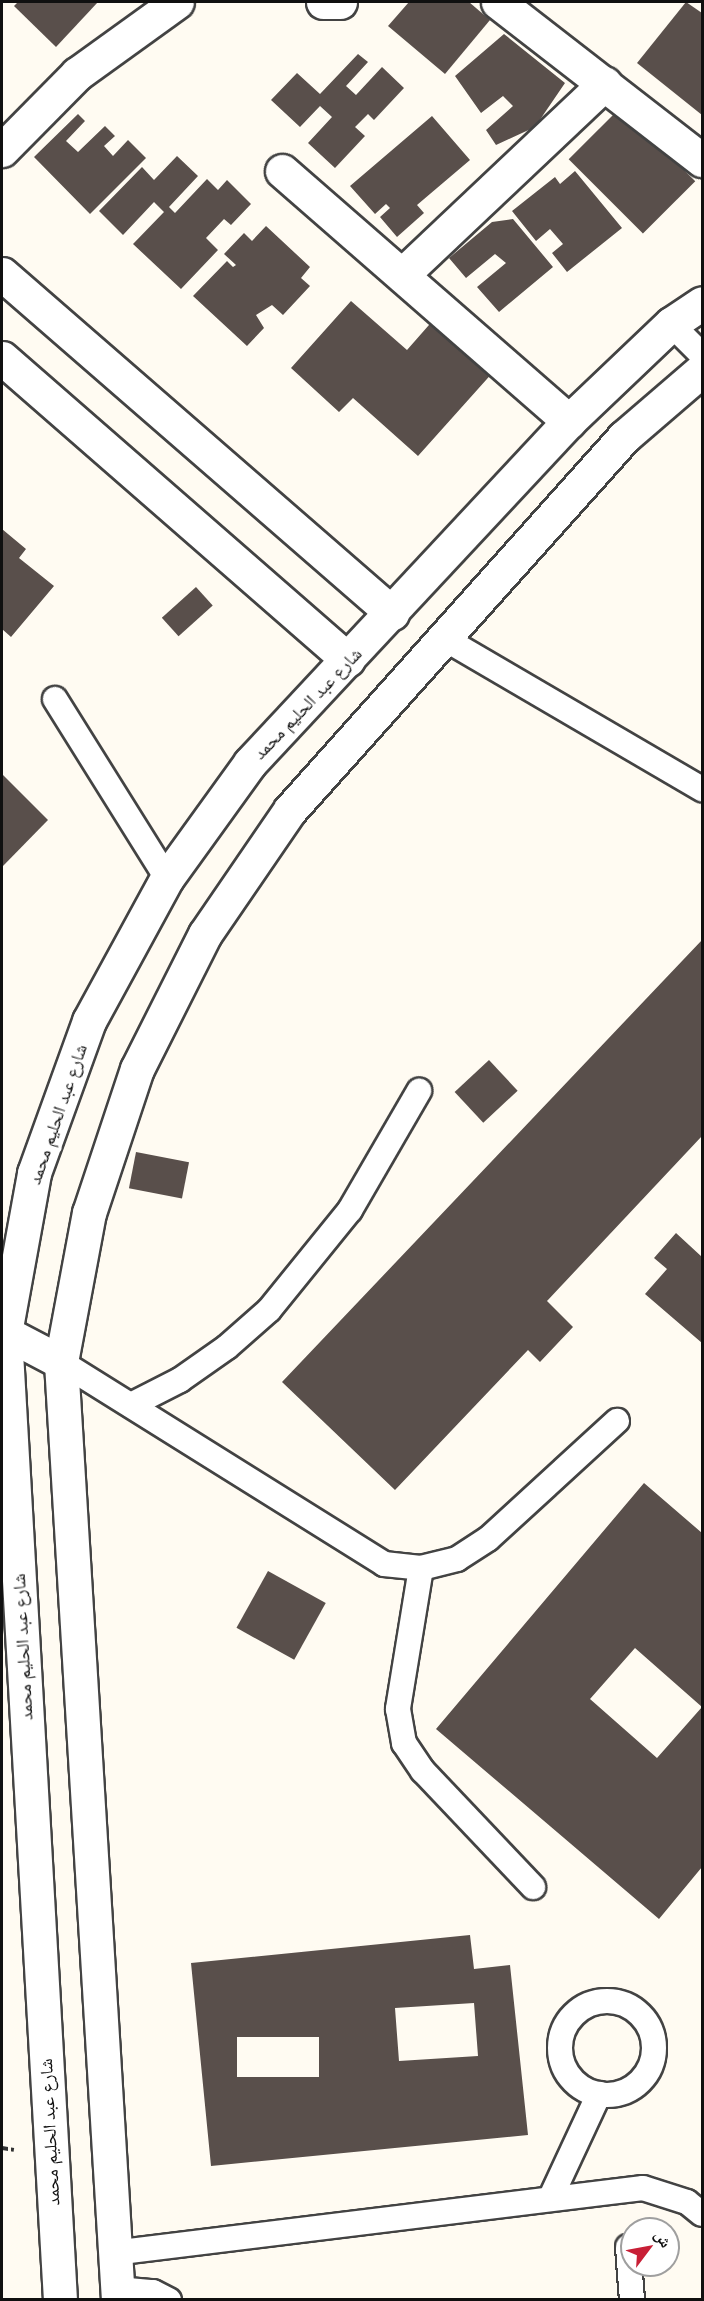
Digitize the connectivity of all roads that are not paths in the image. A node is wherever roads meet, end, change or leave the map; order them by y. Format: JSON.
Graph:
{"nodes":[{"id":1,"x":177,"y":2,"type":"edge"},
{"id":2,"x":323,"y":2,"type":"edge"},
{"id":3,"x":340,"y":2,"type":"edge"},
{"id":4,"x":498,"y":2,"type":"edge"},
{"id":5,"x":605,"y":83,"type":"junction"},
{"id":6,"x":2,"y":150,"type":"edge"},
{"id":7,"x":702,"y":160,"type":"edge"},
{"id":8,"x":282,"y":171,"type":"dead end"},
{"id":9,"x":2,"y":274,"type":"edge"},
{"id":10,"x":402,"y":275,"type":"junction"},
{"id":11,"x":702,"y":303,"type":"edge"},
{"id":12,"x":671,"y":324,"type":"junction"},
{"id":13,"x":702,"y":356,"type":"edge"},
{"id":14,"x":2,"y":358,"type":"edge"},
{"id":15,"x":702,"y":370,"type":"edge"},
{"id":16,"x":569,"y":421,"type":"junction"},
{"id":17,"x":392,"y":613,"type":"junction"},
{"id":18,"x":445,"y":639,"type":"junction"},
{"id":19,"x":348,"y":660,"type":"junction"},
{"id":20,"x":55,"y":699,"type":"dead end"},
{"id":21,"x":702,"y":789,"type":"edge"},
{"id":22,"x":167,"y":878,"type":"junction"},
{"id":23,"x":419,"y":1091,"type":"dead end"},
{"id":24,"x":3,"y":1332,"type":"edge"},
{"id":25,"x":62,"y":1362,"type":"junction"},
{"id":26,"x":131,"y":1406,"type":"junction"},
{"id":27,"x":616,"y":1421,"type":"dead end"},
{"id":28,"x":421,"y":1568,"type":"junction"},
{"id":29,"x":533,"y":1887,"type":"dead end"},
{"id":30,"x":599,"y":2094,"type":"dead end"},
{"id":31,"x":551,"y":2197,"type":"junction"},
{"id":32,"x":702,"y":2214,"type":"edge"},
{"id":33,"x":113,"y":2253,"type":"junction"},
{"id":34,"x":630,"y":2277,"type":"edge"},
{"id":35,"x":118,"y":2294,"type":"edge"},
{"id":36,"x":60,"y":2300,"type":"edge"},
{"id":37,"x":169,"y":2300,"type":"edge"},
{"id":38,"x":632,"y":2300,"type":"edge"}],
"edges":[{"from":1,"to":6,"type":"street"},
{"from":2,"to":3,"type":"street"},
{"from":4,"to":5,"type":"street"},
{"from":5,"to":7,"type":"street"},
{"from":5,"to":10,"type":"street"},
{"from":8,"to":10,"type":"street"},
{"from":9,"to":17,"type":"street"},
{"from":10,"to":16,"type":"street"},
{"from":11,"to":12,"type":"street","name":"شارع عبد الحليم محمد"},
{"from":12,"to":13,"type":"lane"},
{"from":12,"to":16,"type":"street","name":"شارع عبد الحليم محمد"},
{"from":14,"to":19,"type":"street"},
{"from":15,"to":18,"type":"street"},
{"from":16,"to":17,"type":"street","name":"شارع عبد الحليم محمد"},
{"from":17,"to":19,"type":"street","name":"شارع عبد الحليم محمد"},
{"from":18,"to":21,"type":"lane"},
{"from":18,"to":25,"type":"street"},
{"from":19,"to":22,"type":"street","name":"شارع عبد الحليم محمد"},
{"from":20,"to":22,"type":"lane"},
{"from":22,"to":24,"type":"street","name":"شارع عبد الحليم محمد"},
{"from":23,"to":26,"type":"lane"},
{"from":24,"to":25,"type":"street"},
{"from":24,"to":36,"type":"street","name":"شارع عبد الحليم محمد"},
{"from":25,"to":26,"type":"lane"},
{"from":25,"to":33,"type":"street"},
{"from":26,"to":28,"type":"lane"},
{"from":27,"to":28,"type":"lane"},
{"from":28,"to":29,"type":"lane"},
{"from":30,"to":31,"type":"lane"},
{"from":31,"to":32,"type":"lane"},
{"from":31,"to":33,"type":"lane"},
{"from":33,"to":35,"type":"street"},
{"from":34,"to":38,"type":"lane"},
{"from":35,"to":37,"type":"lane"}]}
